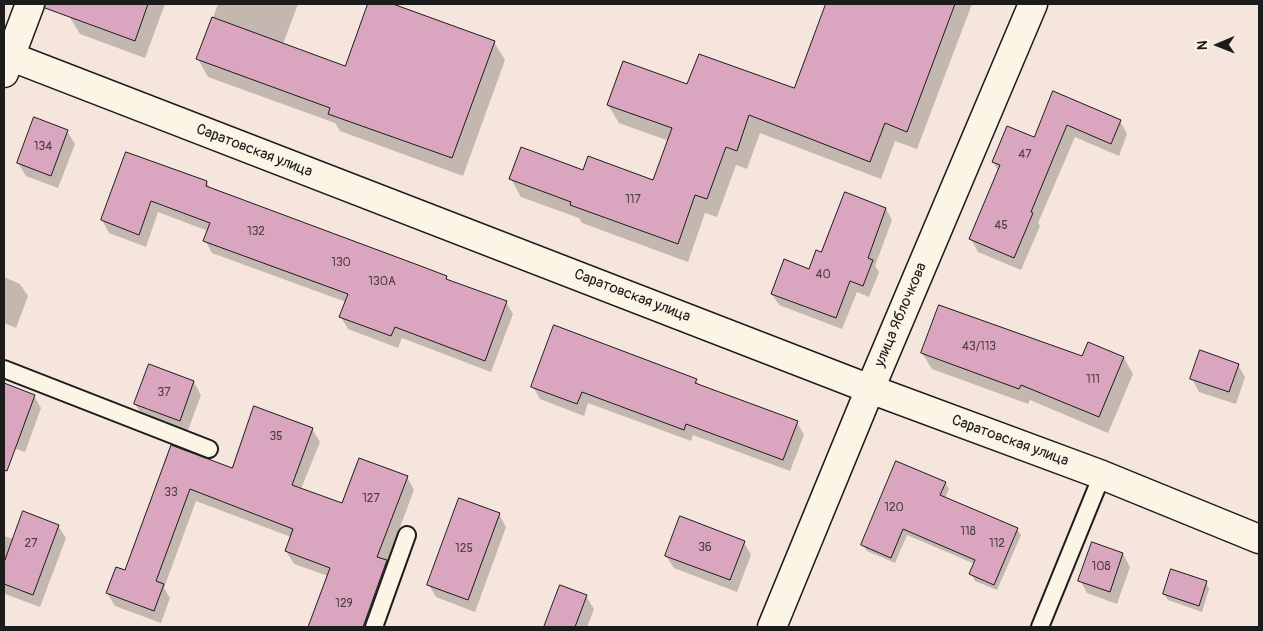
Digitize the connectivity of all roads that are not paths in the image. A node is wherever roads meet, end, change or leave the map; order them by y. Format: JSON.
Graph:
{"nodes":[{"id":1,"x":30,"y":4,"type":"edge"},
{"id":2,"x":1034,"y":4,"type":"edge"},
{"id":3,"x":6,"y":61,"type":"edge"},
{"id":4,"x":4,"y":369,"type":"edge"},
{"id":5,"x":870,"y":388,"type":"junction"},
{"id":6,"x":209,"y":449,"type":"dead end"},
{"id":7,"x":1102,"y":475,"type":"junction"},
{"id":8,"x":407,"y":535,"type":"dead end"},
{"id":9,"x":1259,"y":539,"type":"edge"},
{"id":10,"x":374,"y":627,"type":"edge"},
{"id":11,"x":772,"y":627,"type":"edge"},
{"id":12,"x":1040,"y":627,"type":"edge"}],
"edges":[{"from":1,"to":3,"type":"street"},
{"from":2,"to":5,"type":"street","name":"улица Яблочкова"},
{"from":3,"to":5,"type":"street","name":"Саратовская улица"},
{"from":4,"to":6,"type":"lane"},
{"from":5,"to":7,"type":"street","name":"Саратовская улица"},
{"from":5,"to":11,"type":"street","name":"улица Яблочкова"},
{"from":7,"to":9,"type":"street","name":"Саратовская улица"},
{"from":7,"to":12,"type":"lane"},
{"from":8,"to":10,"type":"lane"}]}
